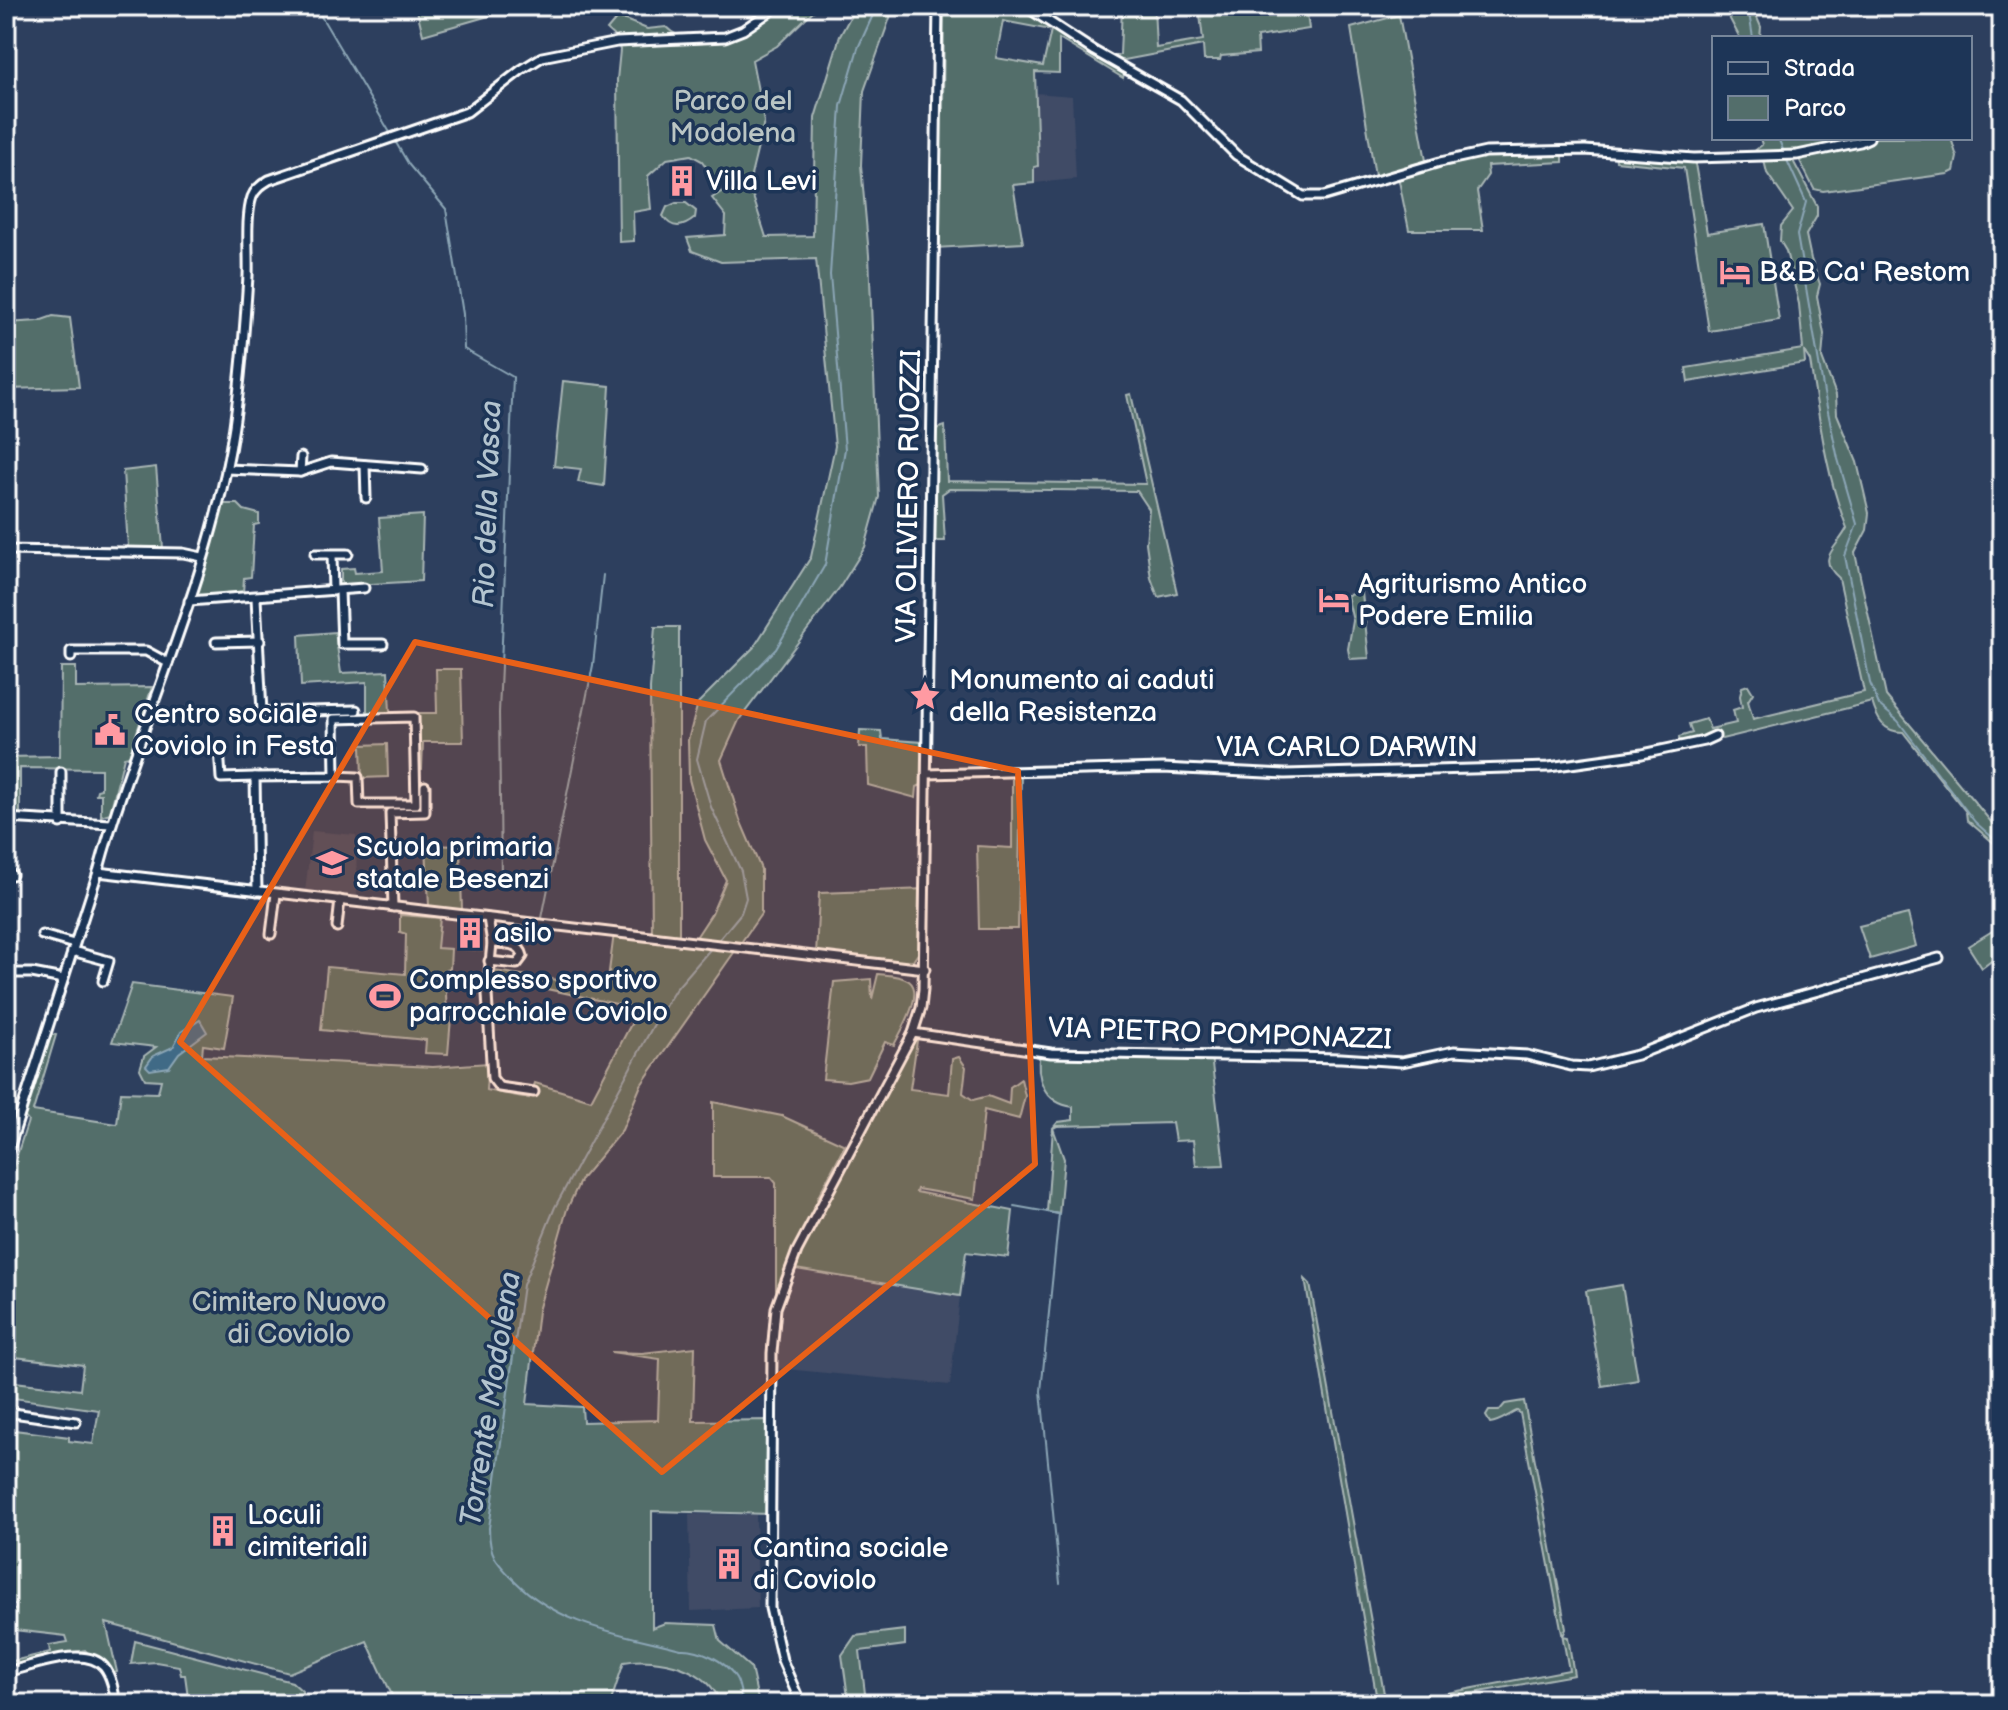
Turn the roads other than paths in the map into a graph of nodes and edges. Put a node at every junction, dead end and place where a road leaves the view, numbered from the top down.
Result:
1 (778, 6) edge
2 (938, 6) edge
3 (1025, 6) edge
4 (1864, 140) edge
5 (301, 457) dead end
6 (365, 465) junction
7 (226, 469) junction
8 (422, 469) dead end
9 (300, 472) junction
10 (366, 498) dead end
11 (6, 550) edge
12 (315, 554) dead end
13 (348, 554) dead end
14 (332, 555) junction
15 (202, 557) junction
16 (364, 588) dead end
17 (337, 591) junction
18 (256, 598) junction
19 (189, 601) junction
20 (260, 641) junction
21 (216, 642) dead end
22 (383, 644) dead end
23 (71, 657) dead end
24 (168, 663) junction
25 (356, 710) dead end
26 (1715, 736) dead end
27 (219, 748) dead end
28 (61, 772) dead end
29 (927, 774) junction
30 (335, 776) junction
31 (255, 777) junction
32 (425, 786) dead end
33 (6, 818) edge
34 (61, 823) junction
35 (111, 824) junction
36 (98, 872) junction
37 (257, 891) junction
38 (276, 894) junction
39 (340, 900) junction
40 (393, 907) junction
41 (488, 918) junction
42 (337, 927) dead end
43 (271, 934) dead end
44 (42, 935) dead end
45 (492, 943) junction
46 (73, 948) junction
47 (1939, 958) dead end
48 (489, 961) junction
49 (925, 969) junction
50 (6, 973) edge
51 (63, 979) junction
52 (103, 981) dead end
53 (913, 1033) junction
54 (534, 1092) dead end
55 (6, 1158) edge
56 (6, 1412) edge
57 (76, 1422) dead end
58 (6, 1672) edge
59 (116, 1704) edge
60 (801, 1704) edge

1 - 7 street
2 - 29 street, VIA OLIVIERO RUOZZI
3 - 4 street
5 - 9 street
6 - 8 street
6 - 9 street
6 - 10 street
7 - 9 street
7 - 15 street
11 - 15 street
12 - 14 street
13 - 14 street
14 - 17 street
15 - 19 street
16 - 17 street
17 - 18 street
17 - 22 street
18 - 19 street
18 - 20 street
19 - 24 street
20 - 21 street
20 - 25 street
23 - 24 street
24 - 35 street
26 - 29 street, VIA CARLO DARWIN
27 - 31 street
28 - 34 street
29 - 49 street, VIA OLIVIERO RUOZZI
30 - 30 street
30 - 31 street
31 - 37 street
32 - 40 street
33 - 34 street
34 - 35 street
35 - 36 street
36 - 37 street
36 - 46 street
37 - 38 street
38 - 39 street
38 - 43 street
39 - 40 street
39 - 42 street
40 - 41 street
41 - 45 street
41 - 49 street
44 - 46 street
45 - 48 street
45 - 48 street
46 - 51 street
46 - 52 street
47 - 53 street, VIA PIETRO POMPONAZZI
48 - 54 street
49 - 53 street, VIA OLIVIERO RUOZZI
50 - 51 street
51 - 55 street
53 - 60 street, VIA OLIVIERO RUOZZI
56 - 57 street
58 - 59 street

